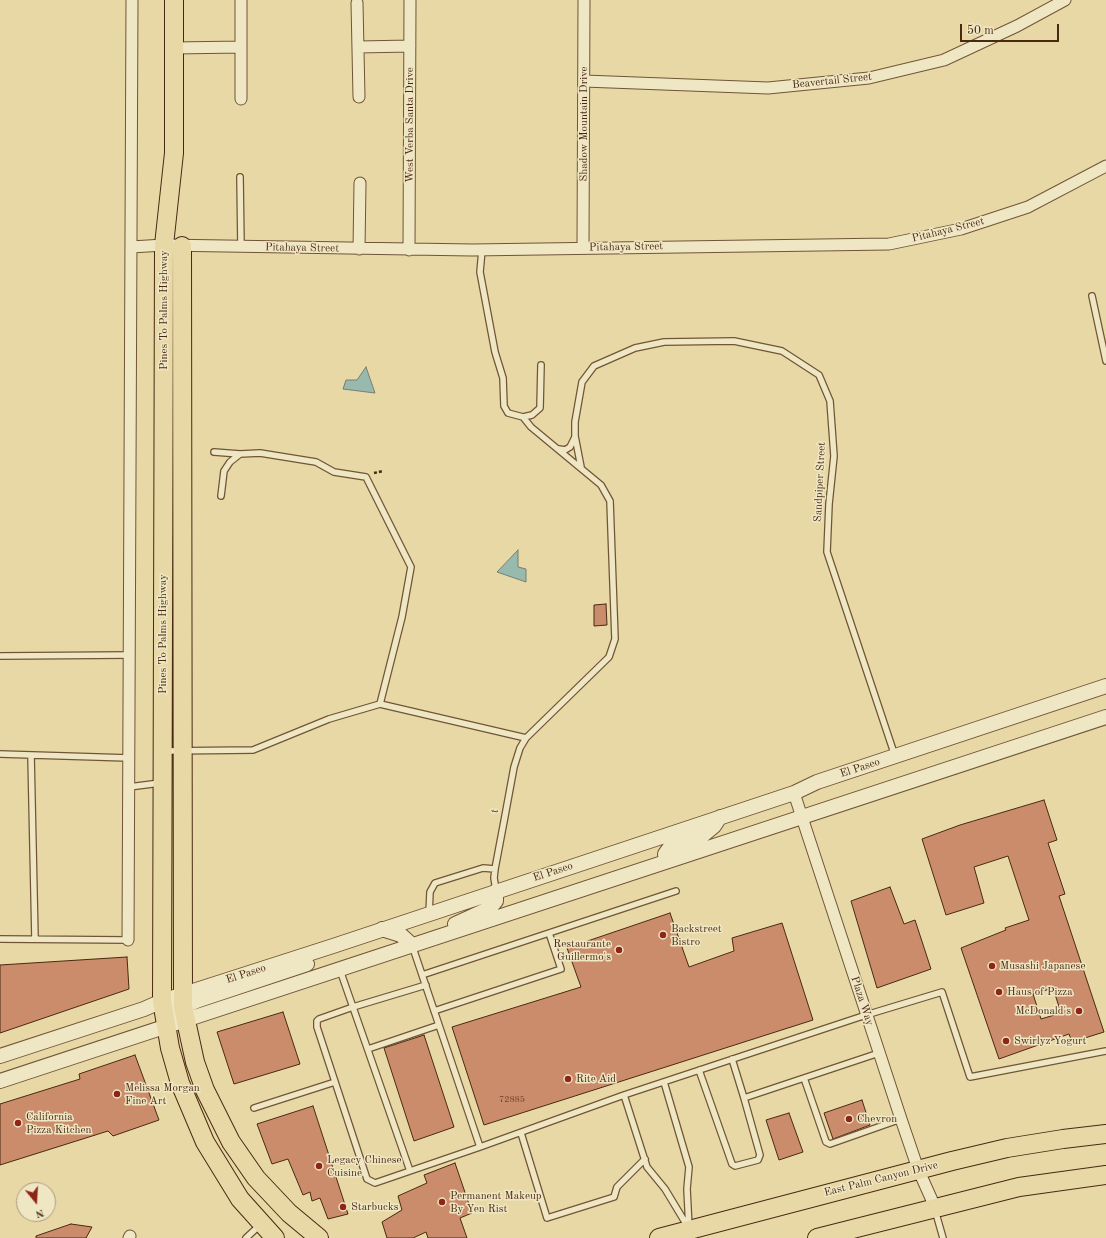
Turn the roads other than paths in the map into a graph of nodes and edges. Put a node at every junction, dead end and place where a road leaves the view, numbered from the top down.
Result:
1 (132, 0) edge
2 (174, 0) edge
3 (410, 0) edge
4 (584, 0) edge
5 (1064, 0) edge
6 (241, 1) edge
7 (357, 3) dead end
8 (410, 46) junction
9 (241, 47) junction
10 (358, 47) junction
11 (174, 48) junction
12 (584, 81) junction
13 (359, 97) dead end
14 (241, 99) dead end
15 (1106, 166) edge
16 (240, 178) dead end
17 (360, 183) dead end
18 (164, 245) junction
19 (182, 246) junction
20 (131, 247) junction
21 (241, 247) junction
22 (583, 247) junction
23 (359, 249) junction
24 (409, 250) junction
25 (482, 250) junction
26 (1092, 296) dead end
27 (1106, 361) edge
28 (541, 365) dead end
29 (523, 417) junction
30 (575, 436) junction
31 (556, 448) junction
32 (214, 452) dead end
33 (240, 454) junction
34 (581, 467) junction
35 (221, 496) dead end
36 (129, 655) junction
37 (0, 656) edge
38 (1106, 686) edge
39 (380, 704) junction
40 (1106, 717) edge
41 (526, 738) junction
42 (162, 751) junction
43 (183, 752) junction
44 (0, 754) edge
45 (31, 755) junction
46 (895, 757) junction
47 (129, 758) junction
48 (162, 783) junction
49 (129, 787) junction
50 (794, 793) junction
51 (802, 816) junction
52 (720, 817) junction
53 (666, 861) junction
54 (495, 869) junction
55 (496, 891) junction
56 (676, 891) dead end
57 (429, 914) junction
58 (382, 929) junction
59 (549, 933) junction
60 (0, 939) edge
61 (34, 939) junction
62 (128, 940) joint
63 (415, 944) junction
64 (340, 969) junction
65 (422, 975) junction
66 (426, 985) junction
67 (162, 1001) junction
68 (184, 1007) junction
69 (353, 1007) junction
70 (434, 1011) junction
71 (866, 1015) junction
72 (166, 1025) junction
73 (439, 1025) junction
74 (368, 1049) junction
75 (1106, 1051) edge
76 (879, 1053) junction
77 (0, 1056) edge
78 (732, 1059) junction
79 (699, 1070) junction
80 (804, 1078) junction
81 (0, 1082) edge
82 (335, 1082) junction
83 (664, 1082) junction
84 (624, 1095) junction
85 (744, 1098) junction
86 (254, 1108) dead end
87 (901, 1119) junction
88 (521, 1133) junction
89 (1106, 1134) edge
90 (480, 1147) junction
91 (645, 1159) junction
92 (918, 1169) junction
93 (410, 1171) junction
94 (1106, 1175) edge
95 (935, 1207) junction
96 (262, 1224) junction
97 (689, 1229) junction
98 (246, 1238) edge
99 (275, 1238) edge
100 (319, 1238) edge
101 (659, 1238) edge
102 (817, 1238) edge
103 (943, 1238) edge

1 - 20 street
2 - 11 main road, Pines To Palms Highway
3 - 8 street, West Verba Santa Drive
4 - 12 street, Shadow Mountain Drive
5 - 12 street, Beavertail Street
6 - 9 street
7 - 10 street
8 - 10 street
8 - 24 street, West Verba Santa Drive
9 - 11 street
9 - 14 street
10 - 13 street
11 - 18 main road, Pines To Palms Highway
12 - 22 street, Shadow Mountain Drive
15 - 22 street, Pitahaya Street
16 - 21 lane
17 - 23 street
18 - 19 street, Pitahaya Street
18 - 20 street, Pitahaya Street
18 - 42 main road, Pines To Palms Highway
19 - 21 street, Pitahaya Street
19 - 43 main road, Pines To Palms Highway
20 - 36 street
21 - 23 street, Pitahaya Street
22 - 25 street, Pitahaya Street
23 - 24 street, Pitahaya Street
24 - 25 street, Pitahaya Street
25 - 29 lane
26 - 27 lane
28 - 29 lane
29 - 31 lane
30 - 31 lane
30 - 34 lane, Sandpiper Street
30 - 46 lane, Sandpiper Street
31 - 34 lane
32 - 33 lane
33 - 35 lane
33 - 39 lane
34 - 41 lane
36 - 37 lane
36 - 47 street
38 - 46 street, El Paseo
39 - 41 lane
39 - 43 lane
40 - 51 street
41 - 54 lane, t
42 - 43 lane
42 - 48 main road, Pines To Palms Highway
43 - 68 main road, Pines To Palms Highway
44 - 45 lane
45 - 47 lane
45 - 61 lane
46 - 50 street, El Paseo
47 - 49 street
48 - 49 lane
48 - 67 main road, Pines To Palms Highway
49 - 62 street
50 - 51 street, Plaza Way
50 - 52 street, El Paseo
51 - 53 street
51 - 71 street, Plaza Way
52 - 53 street
52 - 55 street, El Paseo
53 - 63 street
54 - 55 lane, t
54 - 57 lane
55 - 57 street, El Paseo
55 - 63 street
56 - 59 lane
57 - 58 street, El Paseo
58 - 63 street
58 - 68 street, El Paseo
59 - 65 lane
59 - 70 lane
60 - 61 lane
61 - 62 lane
63 - 64 street
63 - 65 lane
64 - 68 street
64 - 69 lane
65 - 66 lane
66 - 69 lane
66 - 70 lane
67 - 68 street
67 - 72 main road, Pines To Palms Highway
67 - 77 street
68 - 72 street
68 - 100 main road, Pines To Palms Highway
69 - 74 lane
69 - 82 lane
70 - 73 lane
71 - 75 lane
71 - 76 street, Plaza Way
71 - 78 lane
72 - 81 street
72 - 96 main road, Pines To Palms Highway
73 - 74 lane
73 - 90 lane
74 - 93 lane
76 - 80 lane
76 - 87 street, Plaza Way
78 - 79 lane
78 - 85 lane
79 - 83 lane
79 - 85 lane
80 - 85 lane
80 - 87 lane
82 - 86 lane
82 - 93 lane
83 - 84 lane
83 - 97 lane
84 - 88 lane
84 - 91 lane
87 - 92 street, Plaza Way
88 - 90 lane
88 - 91 lane
89 - 92 main road, East Palm Canyon Drive
90 - 93 lane
91 - 97 lane
92 - 95 street, Plaza Way
92 - 97 main road, East Palm Canyon Drive
94 - 95 main road
95 - 102 main road
95 - 103 lane
96 - 98 lane
96 - 99 main road, Pines To Palms Highway
97 - 101 main road, East Palm Canyon Drive

